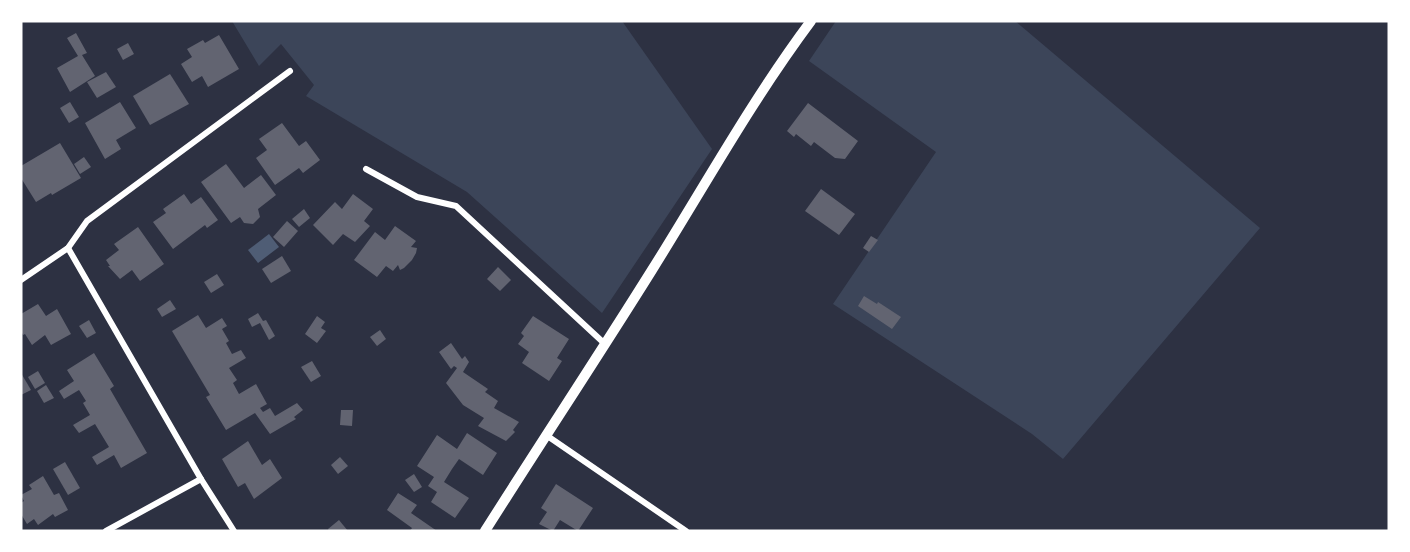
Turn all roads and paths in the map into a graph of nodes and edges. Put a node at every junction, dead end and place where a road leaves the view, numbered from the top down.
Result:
1 (811, 21) edge
2 (290, 71) dead end
3 (366, 169) dead end
4 (68, 248) junction
5 (21, 280) edge
6 (605, 344) junction
7 (546, 435) junction
8 (201, 479) junction
9 (106, 531) edge
10 (234, 531) edge
11 (484, 531) edge
12 (686, 531) edge

1 - 6 street
2 - 4 street
3 - 6 street
4 - 5 street
4 - 8 street
6 - 7 street
7 - 11 street
7 - 12 street
8 - 9 street
8 - 10 street

